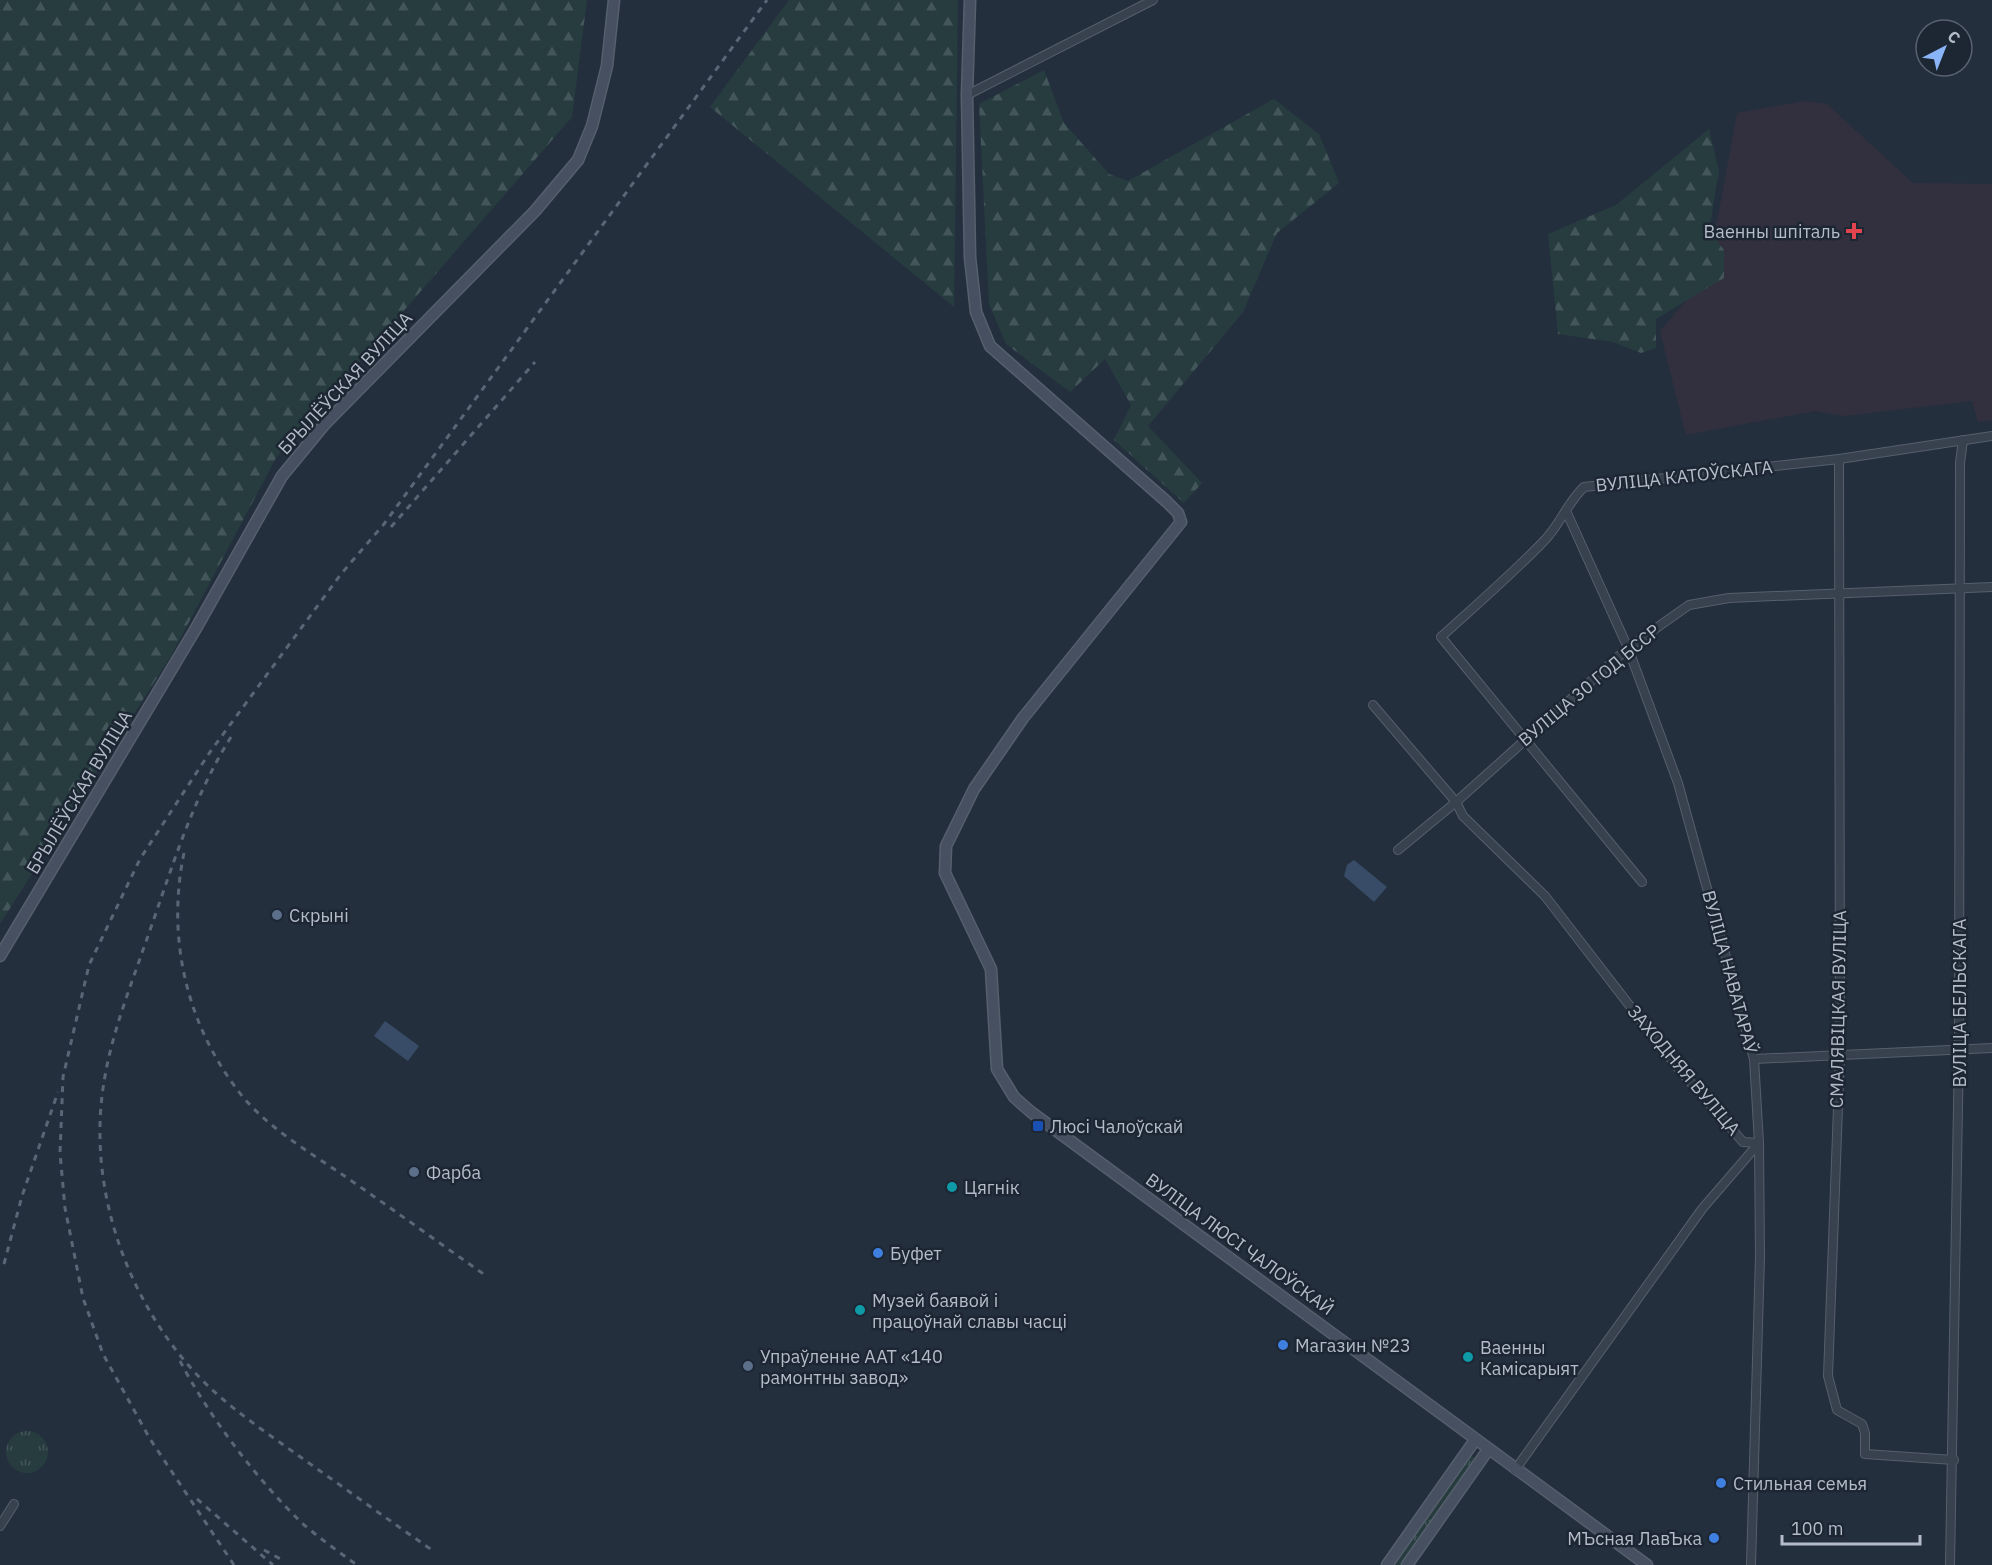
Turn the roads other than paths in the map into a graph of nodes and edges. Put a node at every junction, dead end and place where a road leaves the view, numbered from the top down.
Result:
1 (614, 0) edge
2 (970, 0) edge
3 (1153, 0) edge
4 (967, 95) junction
5 (1992, 436) edge
6 (1963, 441) junction
7 (1839, 459) junction
8 (1567, 513) junction
9 (1992, 587) edge
10 (1962, 588) junction
11 (1840, 594) junction
12 (1628, 648) junction
13 (1373, 705) dead end
14 (1526, 738) junction
15 (1456, 802) junction
16 (1398, 850) dead end
17 (1642, 882) dead end
18 (0, 956) edge
19 (1992, 1048) edge
20 (1959, 1049) junction
21 (1840, 1054) junction
22 (1754, 1059) junction
23 (1759, 1143) junction
24 (1475, 1440) junction
25 (1488, 1450) junction
26 (1954, 1460) junction
27 (1515, 1470) junction
28 (14, 1504) dead end
29 (0, 1526) edge
30 (1387, 1565) edge
31 (1407, 1565) edge
32 (1647, 1565) edge
33 (1751, 1565) edge
34 (1950, 1565) edge

1 - 18 street, БРЫЛЁЎСКАЯ ВУЛІЦА
2 - 4 street
3 - 4 street
4 - 24 street, ВУЛІЦА ЛЮСІ ЧАЛОЎСКАЙ
5 - 6 street, ВУЛІЦА КАТОЎСКАГА
6 - 7 street, ВУЛІЦА КАТОЎСКАГА
6 - 10 street, ВУЛІЦА БЕЛЬСКАГА
7 - 8 street, ВУЛІЦА КАТОЎСКАГА
7 - 11 street, СМАЛЯВІЦКАЯ ВУЛІЦА
8 - 12 street, ВУЛІЦА НАВАТАРАЎ
8 - 14 street, ВУЛІЦА КАТОЎСКАГА
9 - 10 street, ВУЛІЦА 30 ГОД БССР
10 - 11 street, ВУЛІЦА 30 ГОД БССР
10 - 20 street, ВУЛІЦА БЕЛЬСКАГА
11 - 12 street, ВУЛІЦА 30 ГОД БССР
11 - 21 street, СМАЛЯВІЦКАЯ ВУЛІЦА
12 - 14 street, ВУЛІЦА 30 ГОД БССР
12 - 22 street, ВУЛІЦА НАВАТАРАЎ
13 - 15 street, ЗАХОДНЯЯ ВУЛІЦА
14 - 15 street, ВУЛІЦА 30 ГОД БССР
14 - 17 street
15 - 16 street, ВУЛІЦА 30 ГОД БССР
15 - 23 street, ЗАХОДНЯЯ ВУЛІЦА
19 - 20 street
20 - 21 street
20 - 26 street, ВУЛІЦА БЕЛЬСКАГА
21 - 22 street
21 - 26 street, СМАЛЯВІЦКАЯ ВУЛІЦА
22 - 23 street, ВУЛІЦА НАВАТАРАЎ
23 - 27 street, ЗАХОДНЯЯ ВУЛІЦА
23 - 33 street, ВУЛІЦА НАВАТАРАЎ
24 - 25 street, ВУЛІЦА ЛЮСІ ЧАЛОЎСКАЙ
24 - 30 street
25 - 27 street, ВУЛІЦА ЛЮСІ ЧАЛОЎСКАЙ
25 - 31 street
26 - 34 street, ВУЛІЦА БЕЛЬСКАГА
27 - 32 street, ВУЛІЦА ЛЮСІ ЧАЛОЎСКАЙ
28 - 29 street

